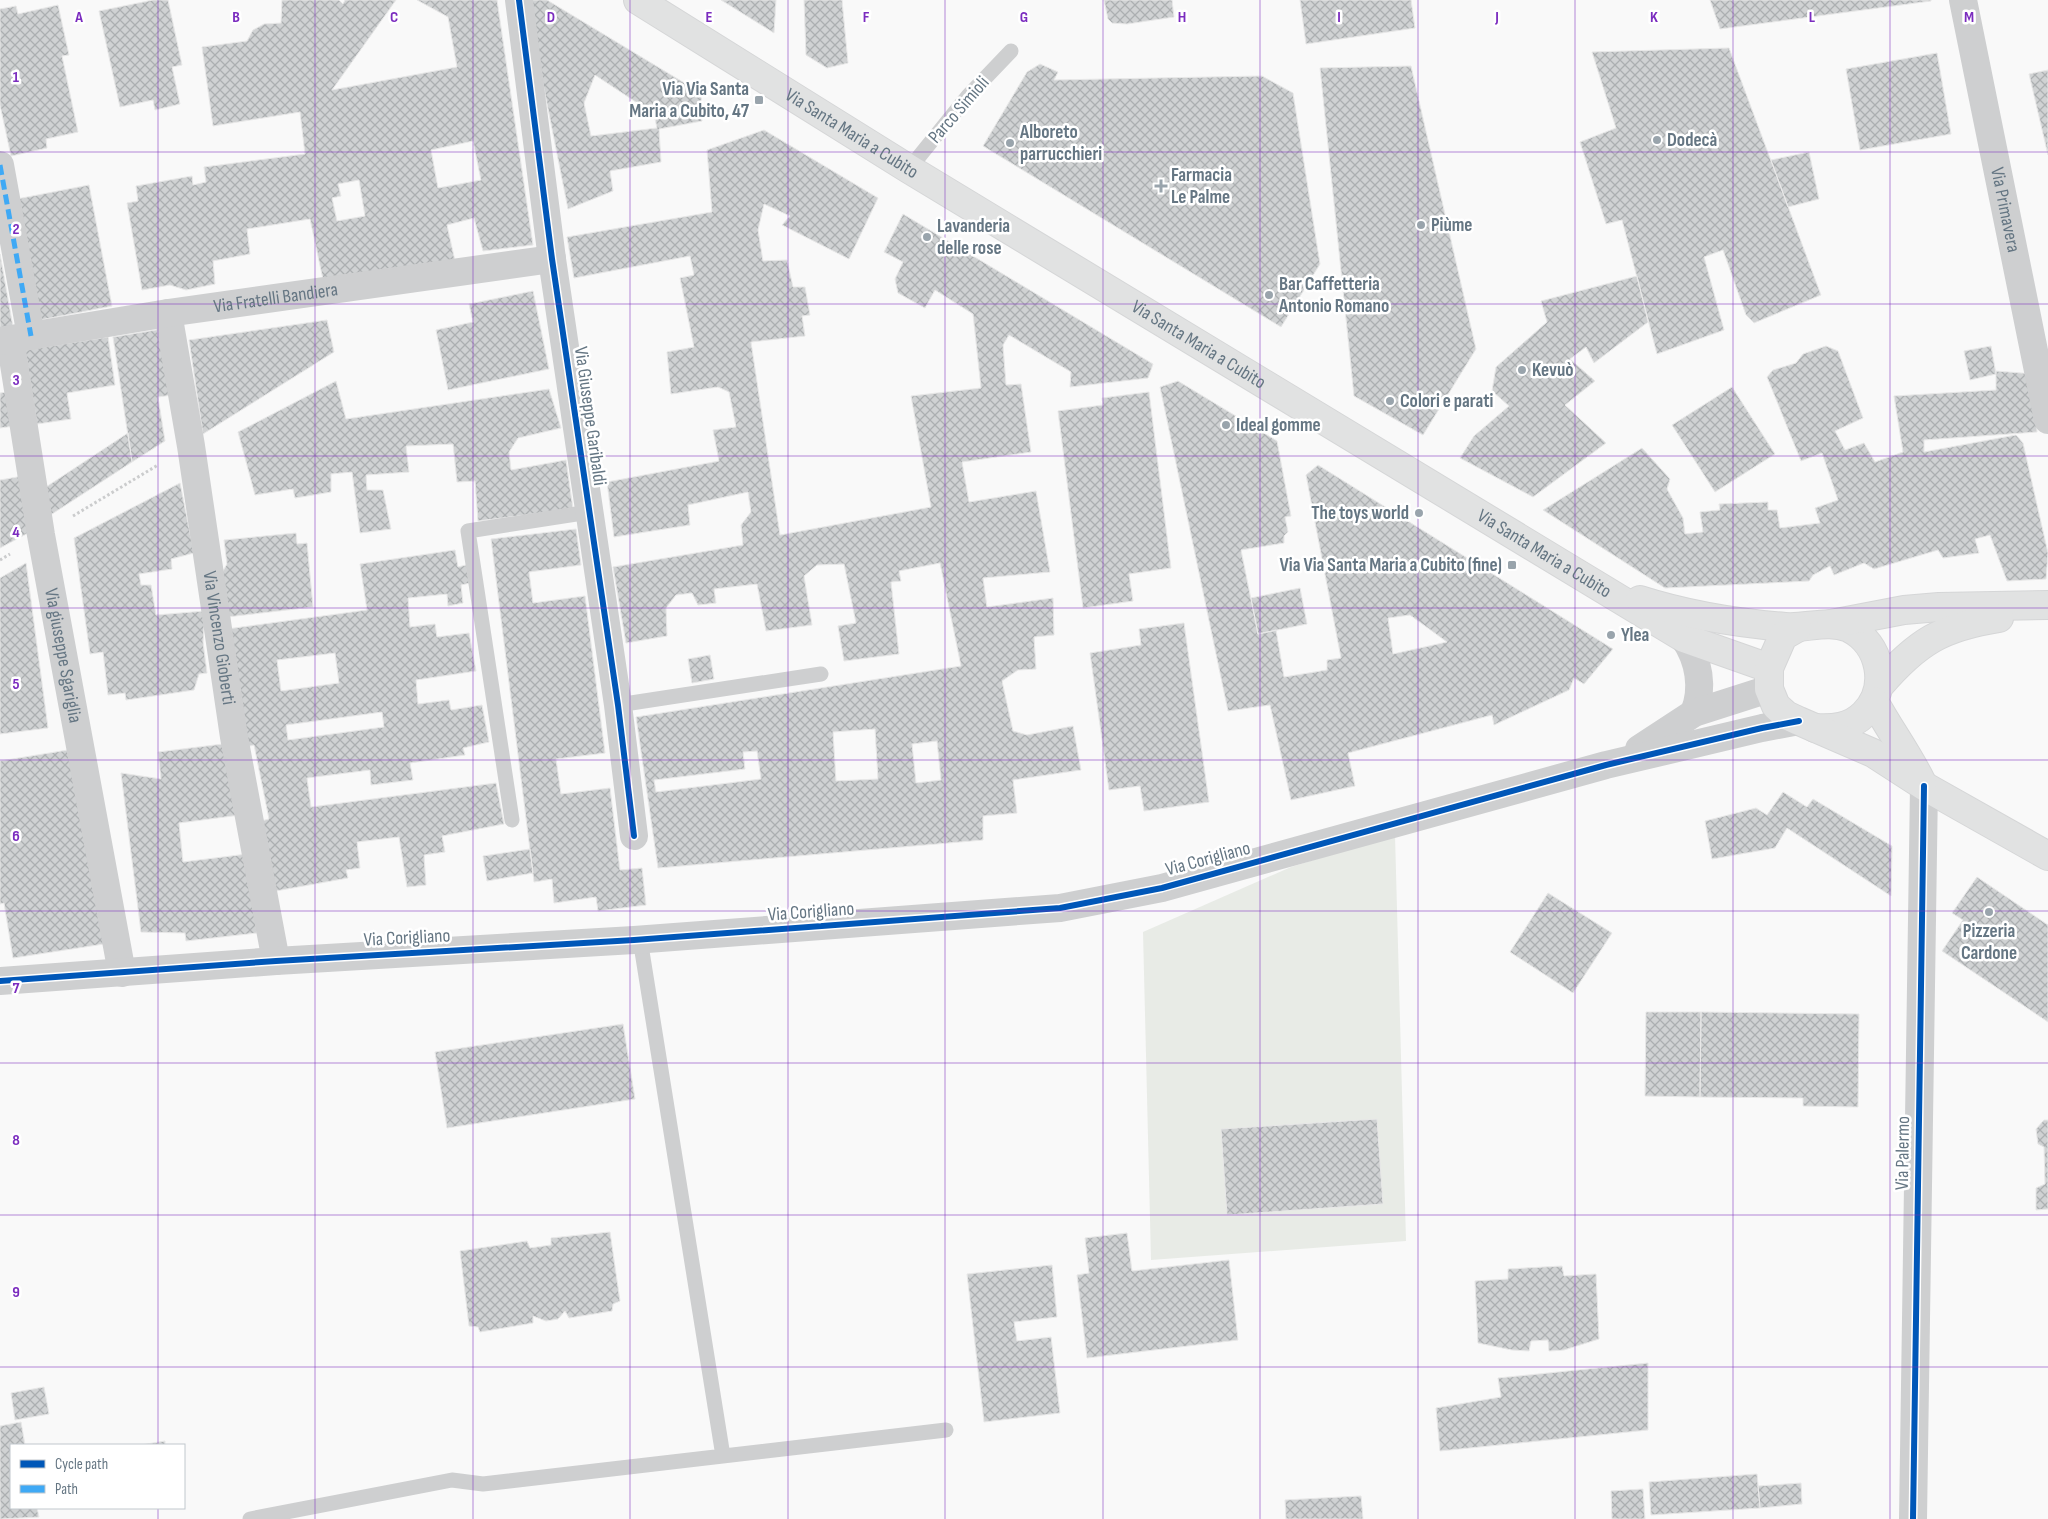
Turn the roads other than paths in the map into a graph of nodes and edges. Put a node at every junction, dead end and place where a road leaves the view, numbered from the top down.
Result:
1 (519, 0) edge
2 (638, 0) edge
3 (1963, 0) edge
4 (1011, 51) dead end
5 (0, 164) edge
6 (909, 169) junction
7 (552, 259) junction
8 (168, 314) junction
9 (14, 339) edge
10 (2048, 420) edge
11 (589, 512) junction
12 (1598, 586) junction
13 (2048, 605) edge
14 (2048, 610) edge
15 (1831, 624) junction
16 (1797, 628) junction
17 (1684, 638) junction
18 (821, 674) dead end
19 (1768, 678) junction
20 (1877, 693) junction
21 (618, 705) junction
22 (1694, 713) junction
23 (1807, 724) junction
24 (1606, 765) junction
25 (1924, 786) junction
26 (512, 820) dead end
27 (634, 836) dead end
28 (2048, 856) edge
29 (640, 939) junction
30 (276, 961) junction
31 (122, 973) junction
32 (0, 981) edge
33 (946, 1430) dead end
34 (723, 1456) junction
35 (250, 1519) edge
36 (1913, 1519) edge

1 - 7 street, Via Giuseppe Garibaldi
2 - 6 main road, Via Santa Maria a Cubito
3 - 10 street, Via Primavera
4 - 6 lane, Parco Simioli
5 - 9 street, Via giuseppe Sgariglia
6 - 12 main road, Via Santa Maria a Cubito
7 - 8 street, Via Fratelli Bandiera
7 - 11 street, Via Giuseppe Garibaldi
8 - 9 street, Via Fratelli Bandiera
8 - 30 street, Via Vincenzo Gioberti
9 - 31 street, Via giuseppe Sgariglia
11 - 21 street, Via Giuseppe Garibaldi
11 - 26 lane
12 - 16 main road
12 - 17 main road, Via Santa Maria a Cubito
13 - 15 main road
14 - 20 main road
15 - 16 main road
15 - 20 main road
16 - 19 main road
17 - 19 main road, Via Santa Maria a Cubito
17 - 22 street
18 - 21 lane
19 - 22 street
19 - 23 main road
20 - 23 main road
20 - 25 main road
21 - 27 street, Via Giuseppe Garibaldi
22 - 24 street
23 - 24 street
23 - 25 main road
24 - 29 street, Via Corigliano
25 - 28 main road
25 - 36 street, Via Palermo
29 - 30 street, Via Corigliano
29 - 34 lane
30 - 31 street, Via Corigliano
31 - 32 street, Via Corigliano
33 - 34 lane
34 - 35 lane

